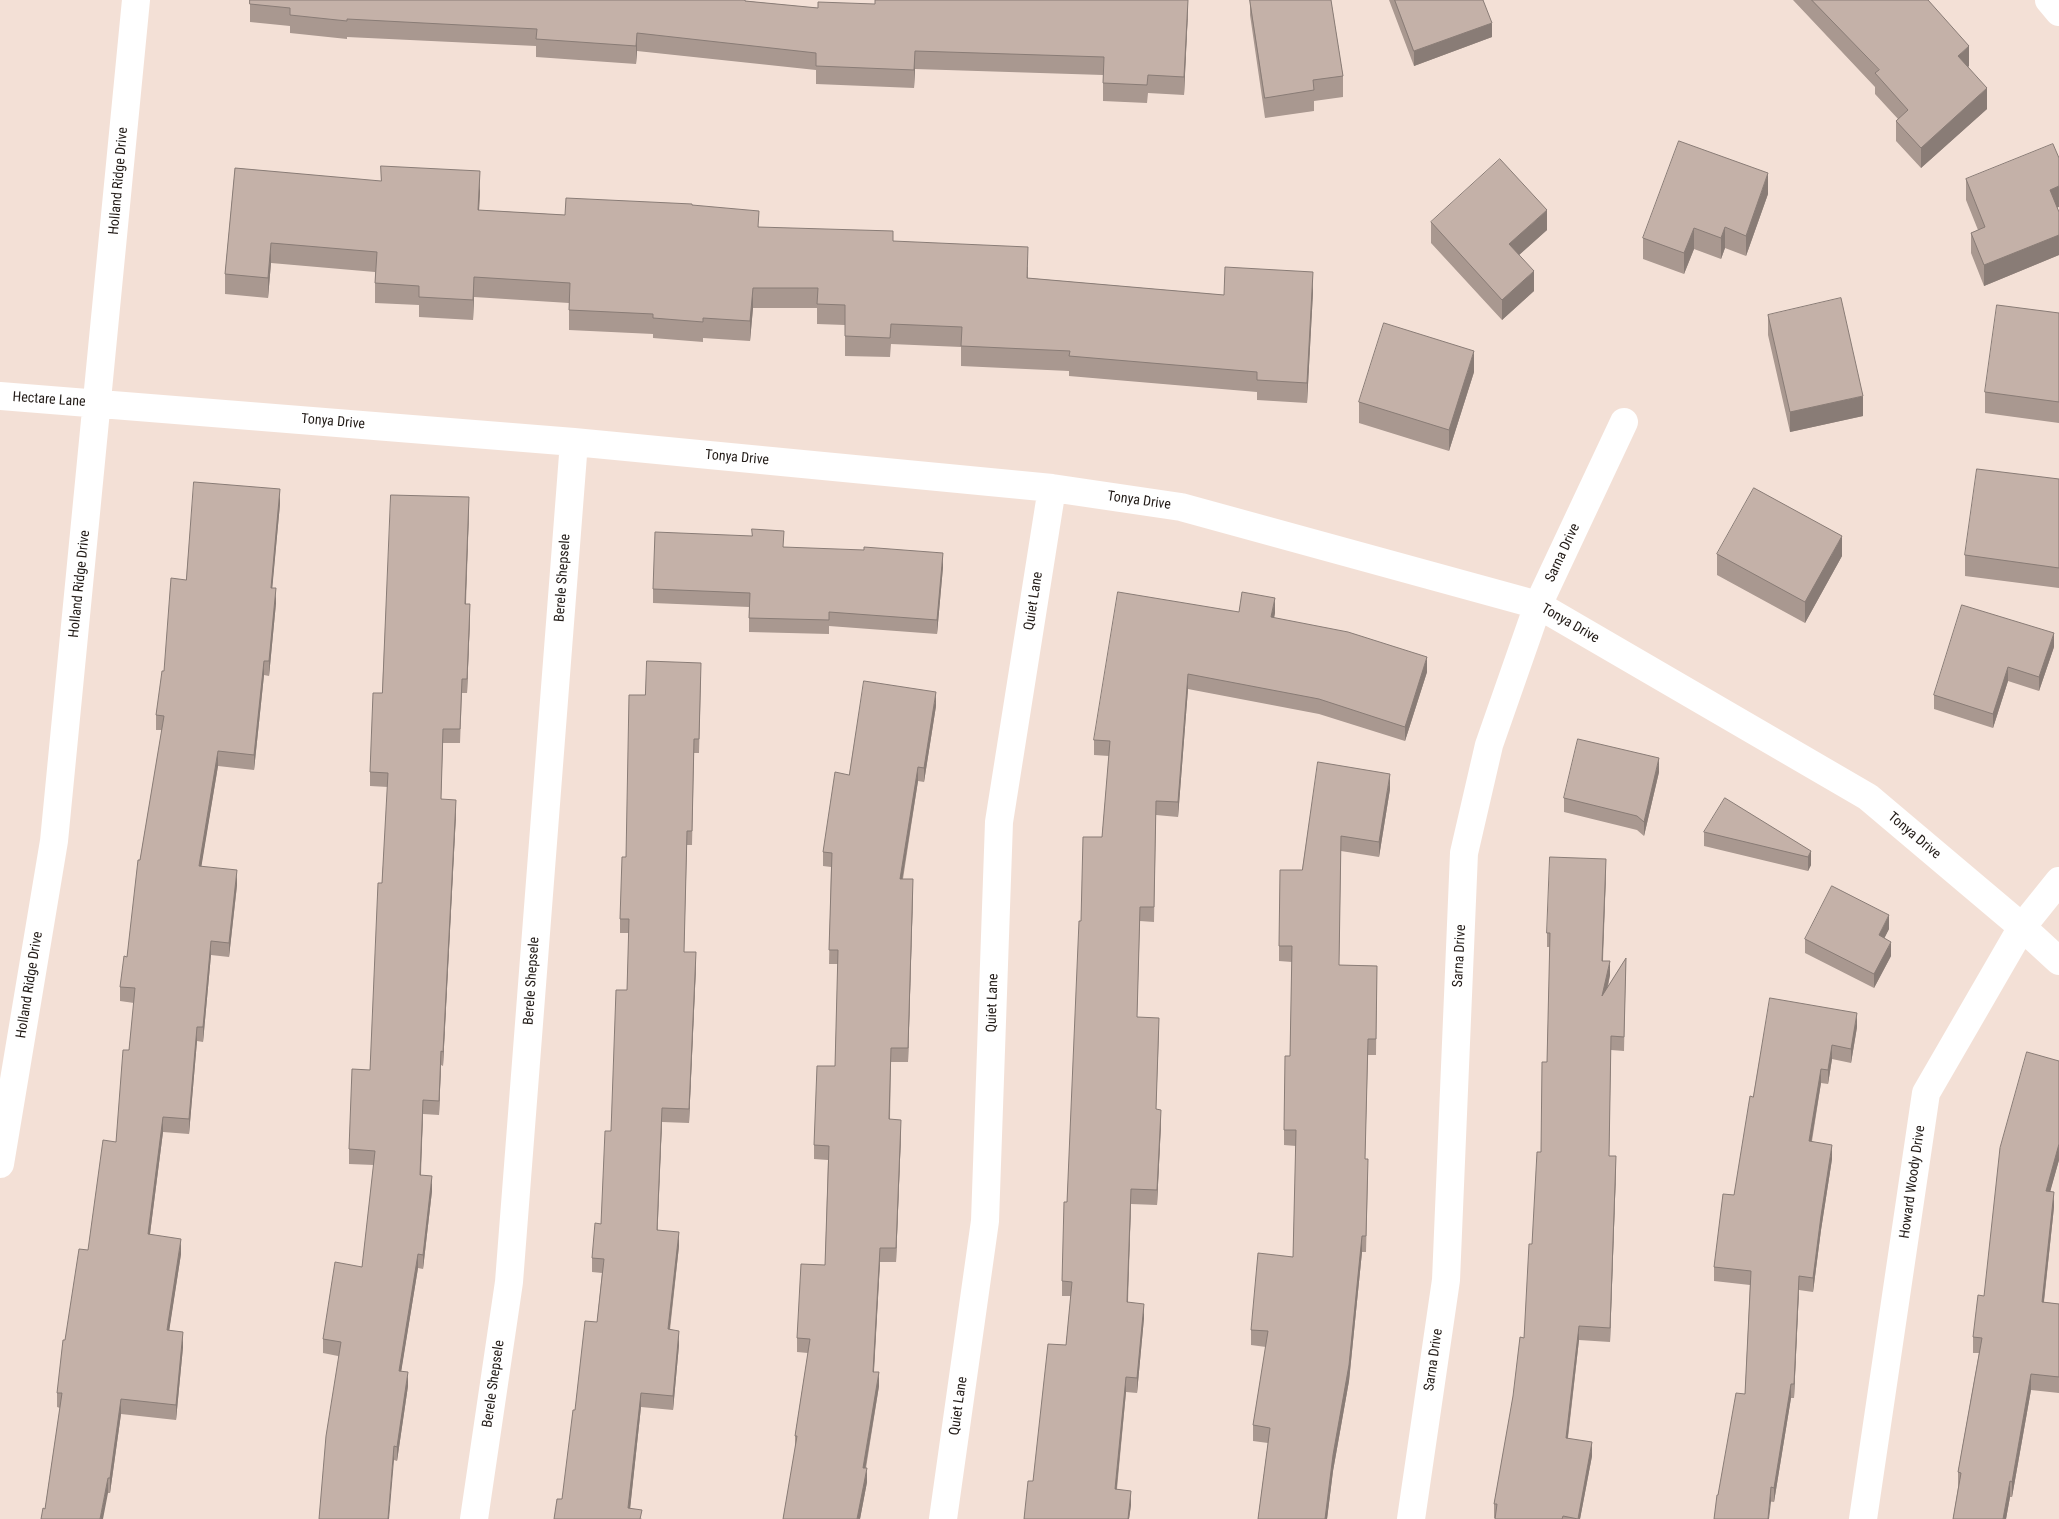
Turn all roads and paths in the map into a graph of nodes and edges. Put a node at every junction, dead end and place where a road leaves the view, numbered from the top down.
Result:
1 (136, 0) edge
2 (2049, 0) edge
3 (2059, 12) edge
4 (0, 396) edge
5 (98, 403) junction
6 (1624, 422) dead end
7 (574, 442) junction
8 (1052, 488) junction
9 (1538, 605) junction
10 (2059, 881) edge
11 (2022, 927) junction
12 (2059, 961) edge
13 (0, 1164) edge
14 (474, 1519) edge
15 (943, 1519) edge
16 (1411, 1519) edge
17 (1863, 1519) edge

1 - 5 street, Holland Ridge Drive
2 - 3 street
4 - 5 street, Hectare Lane
5 - 7 street, Tonya Drive
5 - 13 street, Holland Ridge Drive
6 - 9 street, Sarna Drive
7 - 8 street, Tonya Drive
7 - 14 street, Berele Shepsele
8 - 9 street, Tonya Drive
8 - 15 street, Quiet Lane
9 - 11 street, Tonya Drive
9 - 16 street, Sarna Drive
10 - 11 street, Howard Woody Drive
11 - 12 street, Tonya Drive
11 - 17 street, Howard Woody Drive

